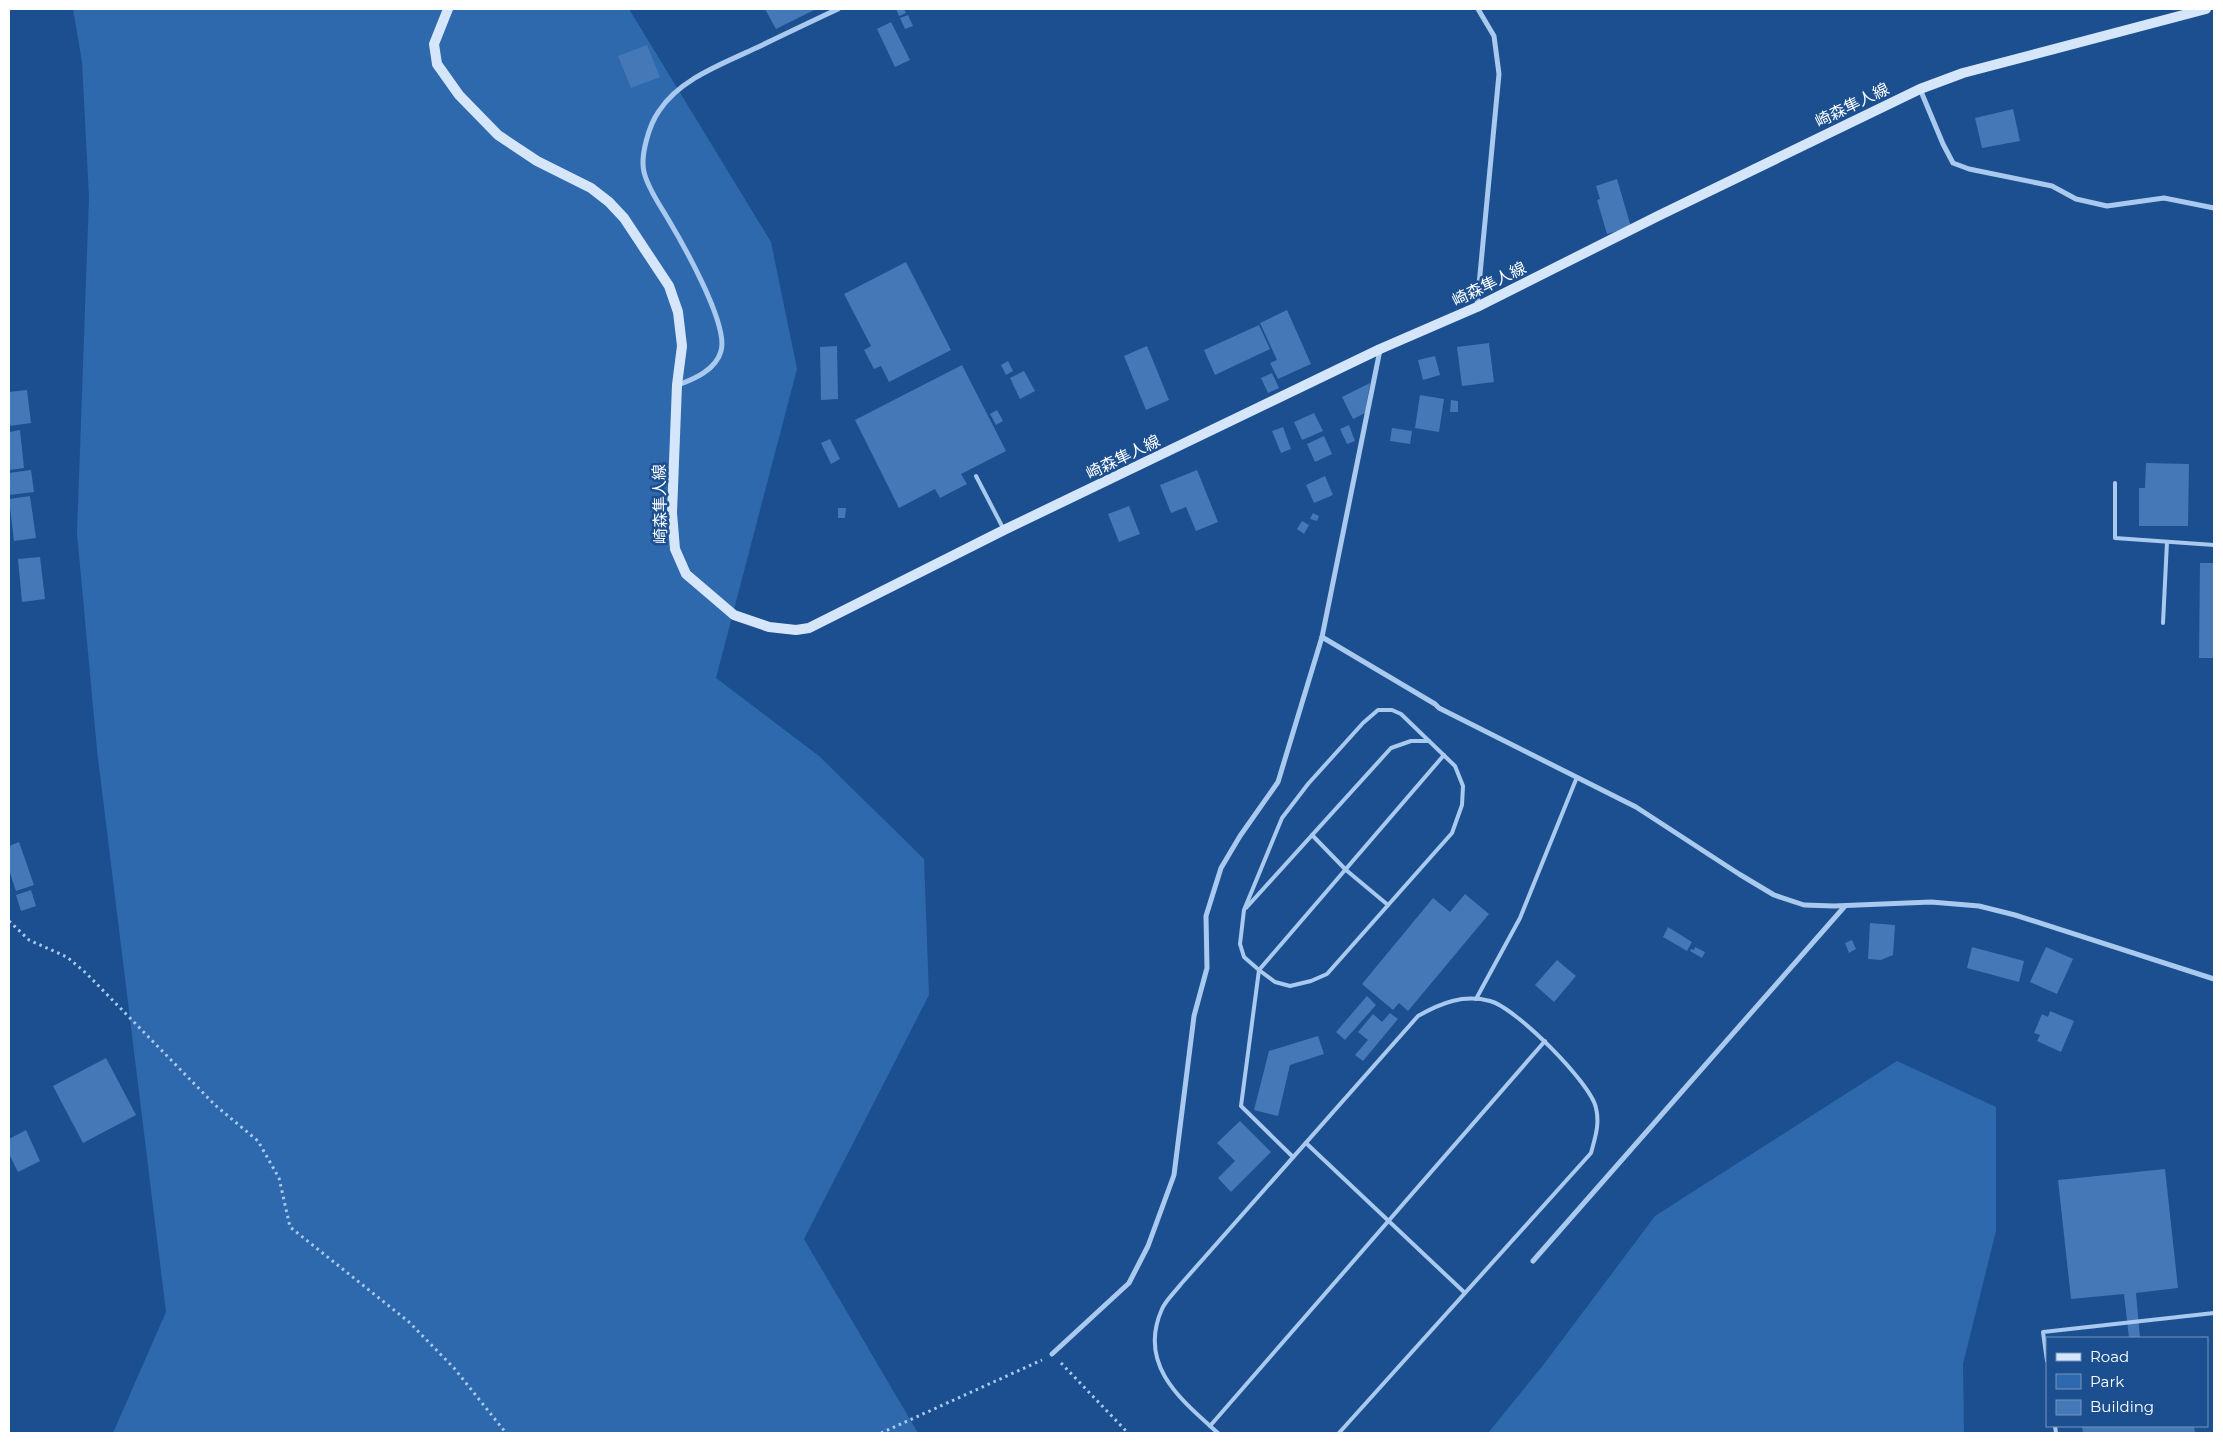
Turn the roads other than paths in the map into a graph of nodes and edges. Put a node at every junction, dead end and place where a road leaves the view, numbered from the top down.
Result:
1 (448, 9) edge
2 (838, 9) edge
3 (1478, 9) edge
4 (2206, 9) edge
5 (1920, 89) junction
6 (2214, 208) edge
7 (1477, 307) junction
8 (1380, 349) junction
9 (677, 385) junction
10 (976, 476) dead end
11 (2115, 483) dead end
12 (1004, 530) junction
13 (2167, 542) junction
14 (2214, 545) edge
15 (2163, 622) dead end
16 (1322, 637) junction
17 (1429, 741) junction
18 (1444, 755) junction
19 (1577, 777) junction
20 (1312, 835) junction
21 (1346, 870) junction
22 (1388, 904) junction
23 (1845, 906) junction
24 (1244, 910) junction
25 (1259, 970) junction
26 (2214, 979) edge
27 (1476, 999) junction
28 (1545, 1042) junction
29 (1306, 1143) junction
30 (1293, 1157) junction
31 (1389, 1221) junction
32 (1533, 1261) dead end
33 (1465, 1293) junction
34 (2214, 1313) edge
35 (1052, 1354) road end
36 (2046, 1354) edge
37 (1210, 1426) junction
38 (1218, 1433) edge
39 (1339, 1433) edge

1 - 9 main road, 崎森隼人線
2 - 9 street
3 - 7 street
4 - 5 main road, 崎森隼人線
5 - 6 street
5 - 7 main road, 崎森隼人線
7 - 8 main road, 崎森隼人線
8 - 12 main road, 崎森隼人線
8 - 16 street
9 - 12 main road, 崎森隼人線
10 - 12 lane
11 - 13 lane
13 - 14 lane
13 - 15 lane
16 - 19 street
16 - 35 street
17 - 18 lane
17 - 20 lane
17 - 24 lane
18 - 21 lane
18 - 22 lane
19 - 23 street
19 - 27 lane
20 - 21 lane
20 - 24 lane
21 - 22 lane
21 - 25 lane
22 - 25 lane
23 - 26 street
23 - 32 street
24 - 25 lane
25 - 30 lane
27 - 28 lane
27 - 29 lane
28 - 31 lane
28 - 33 lane
29 - 30 lane
29 - 31 lane
30 - 37 lane
31 - 33 lane
31 - 37 lane
33 - 39 lane
34 - 36 lane
37 - 38 lane

